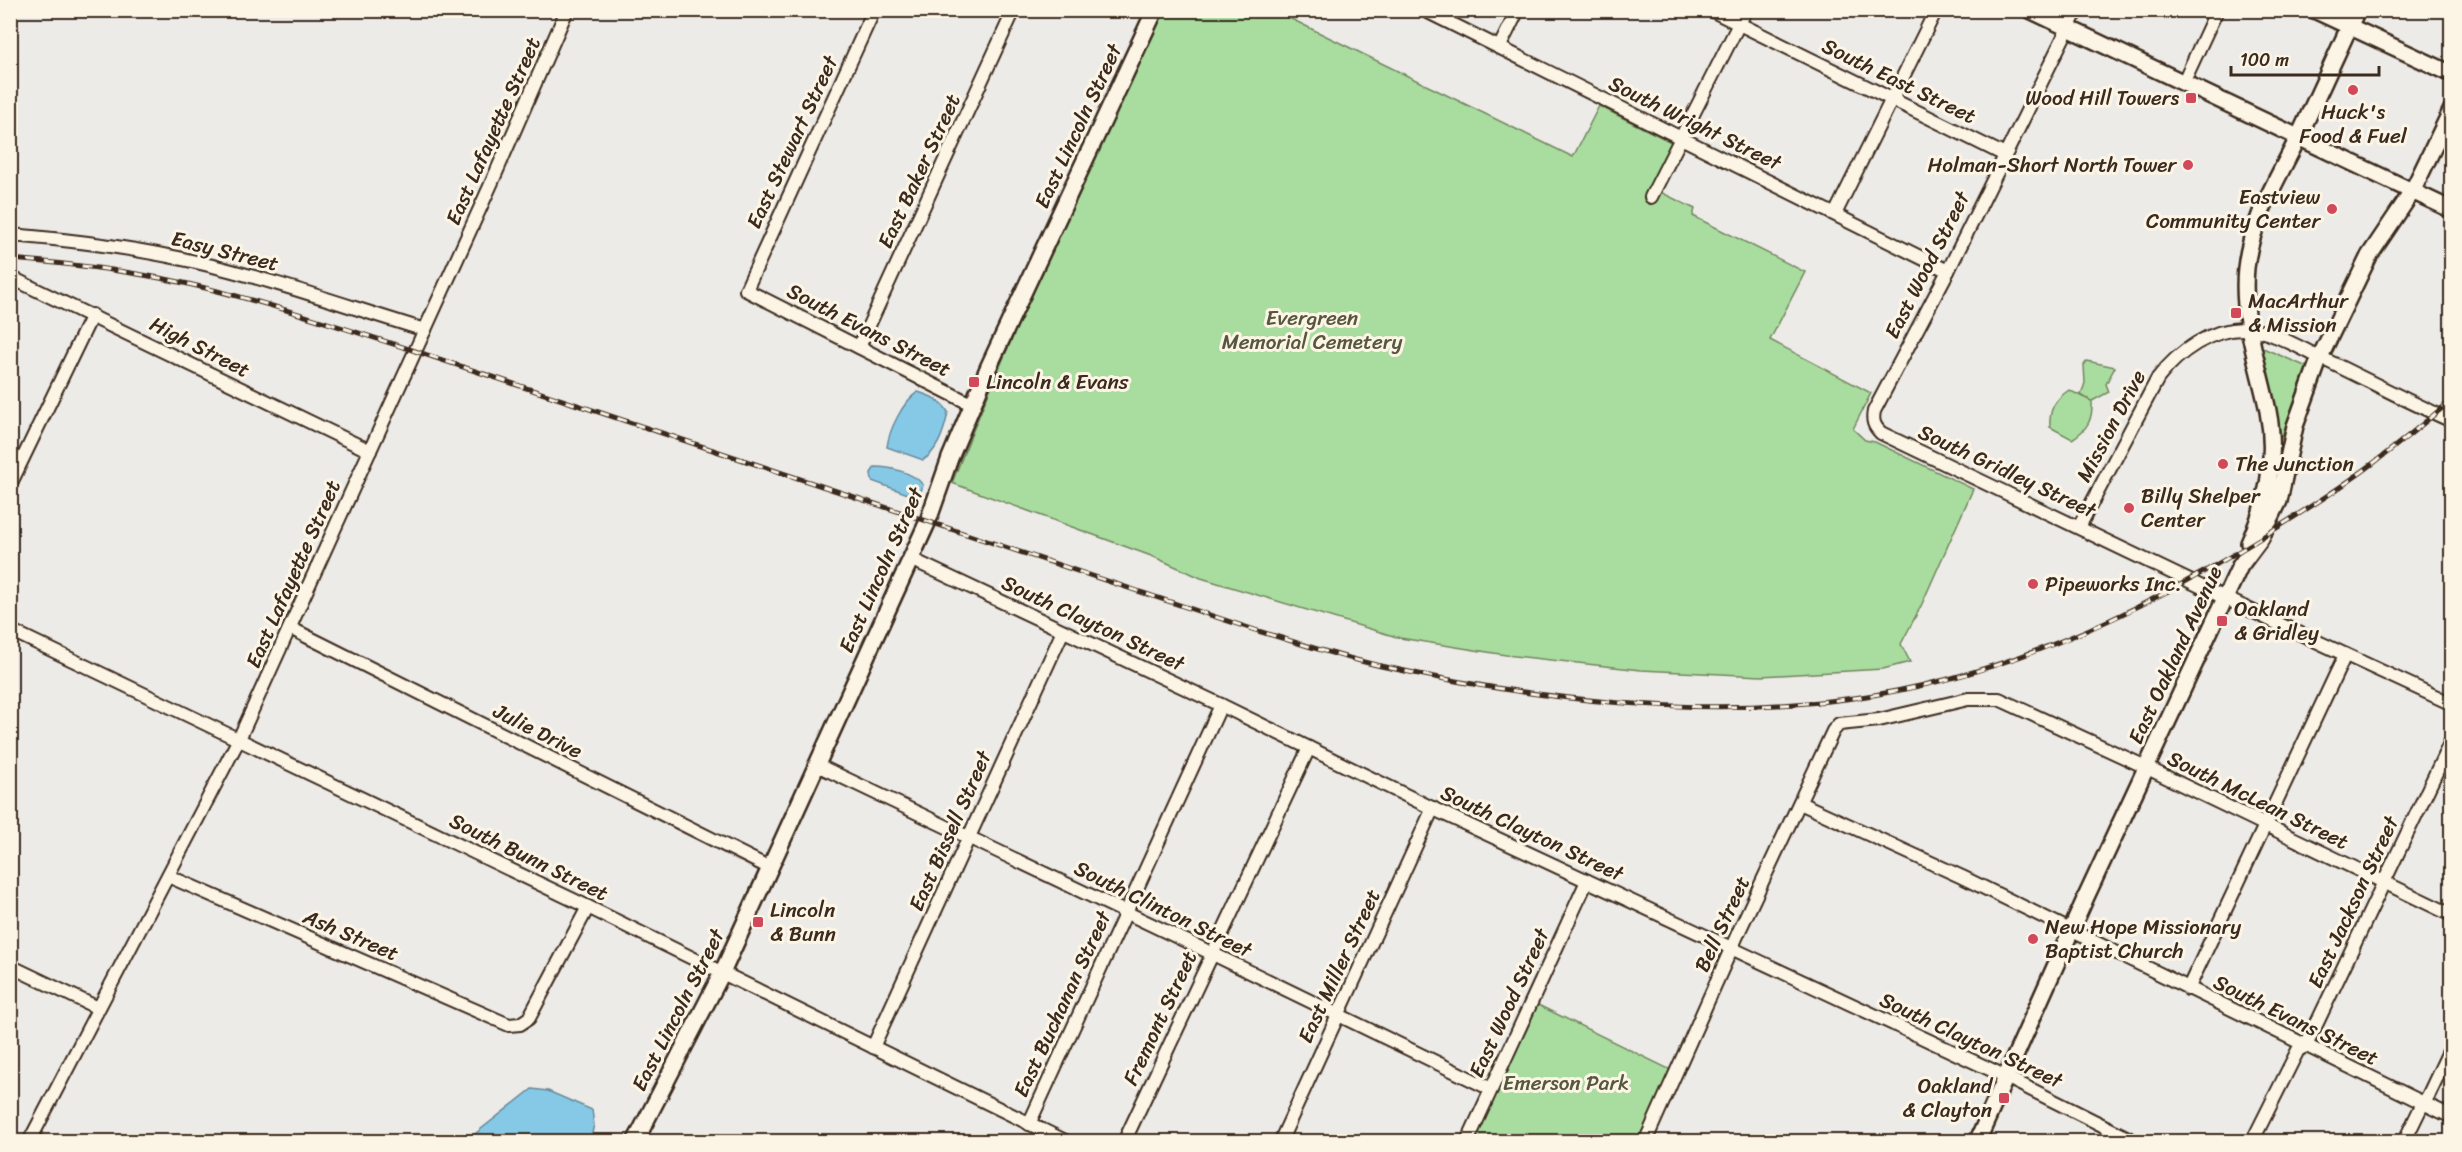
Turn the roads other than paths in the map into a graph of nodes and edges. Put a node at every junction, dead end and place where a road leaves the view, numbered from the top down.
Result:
1 (567, 10) edge
2 (874, 10) edge
3 (1014, 10) edge
4 (1155, 10) edge
5 (1424, 10) edge
6 (1518, 10) edge
7 (1711, 10) edge
8 (1746, 10) edge
9 (1936, 10) edge
10 (2030, 10) edge
11 (2077, 10) edge
12 (2217, 10) edge
13 (2314, 10) edge
14 (2357, 10) edge
15 (1739, 24) junction
16 (2349, 27) junction
17 (2068, 28) junction
18 (1499, 48) junction
19 (2451, 74) edge
20 (2184, 81) junction
21 (1892, 100) junction
22 (2451, 109) edge
23 (2298, 136) junction
24 (1681, 138) junction
25 (2005, 155) junction
26 (2418, 194) junction
27 (1651, 197) dead end
28 (2451, 210) edge
29 (1835, 214) junction
30 (10, 235) edge
31 (1948, 271) junction
32 (12, 278) edge
33 (746, 290) joint
34 (92, 315) junction
35 (2248, 329) junction
36 (425, 330) junction
37 (859, 347) junction
38 (2320, 357) junction
39 (973, 405) junction
40 (2451, 421) edge
41 (1874, 424) joint
42 (370, 451) junction
43 (10, 485) edge
44 (2079, 527) junction
45 (911, 559) junction
46 (2240, 566) junction
47 (2225, 597) junction
48 (290, 628) junction
49 (10, 630) edge
50 (1063, 631) junction
51 (2345, 655) junction
52 (2451, 704) edge
53 (1221, 705) junction
54 (1839, 724) joint
55 (239, 739) junction
56 (2451, 739) edge
57 (1309, 748) junction
58 (817, 765) junction
59 (2146, 767) junction
60 (1800, 803) junction
61 (1433, 808) junction
62 (2265, 825) junction
63 (969, 838) junction
64 (770, 868) junction
65 (168, 876) junction
66 (1587, 881) junction
67 (2384, 883) junction
68 (588, 907) junction
69 (1126, 912) junction
70 (2451, 915) edge
71 (2071, 931) junction
72 (1732, 949) junction
73 (1211, 953) junction
74 (10, 966) edge
75 (722, 973) junction
76 (2188, 989) junction
77 (98, 1008) junction
78 (1338, 1015) junction
79 (2451, 1045) edge
80 (2306, 1046) junction
81 (873, 1047) junction
82 (2005, 1077) junction
83 (1491, 1089) junction
84 (2423, 1103) junction
85 (2451, 1117) edge
86 (1029, 1124) junction
87 (1045, 1137) edge
88 (29, 1142) edge
89 (635, 1142) edge
90 (1067, 1142) edge
91 (1124, 1142) edge
92 (1280, 1142) edge
93 (1467, 1142) edge
94 (1645, 1142) edge
95 (1977, 1142) edge
96 (2136, 1142) edge
97 (2252, 1142) edge
98 (2404, 1142) edge

1 - 36 street, East Lafayette Street
2 - 33 street, East Stewart Street
3 - 37 street, East Baker Street
4 - 39 main road, East Lincoln Street
5 - 18 street, South Wright Street
6 - 18 street
7 - 15 street, South East Street
8 - 15 street
9 - 21 street
10 - 17 main road
11 - 17 street, East Wood Street
12 - 20 street
13 - 16 main road
14 - 16 main road
15 - 21 street, South East Street
15 - 24 street
16 - 19 main road
16 - 23 main road
17 - 20 main road
17 - 25 street, East Wood Street
18 - 24 street, South Wright Street
20 - 23 main road
21 - 25 street, South East Street
21 - 29 street
22 - 26 main road, East Oakland Avenue
23 - 26 main road
23 - 35 main road
24 - 27 street
24 - 29 street, South Wright Street
25 - 31 street, East Wood Street
26 - 28 main road
26 - 38 main road, East Oakland Avenue
29 - 31 street, South Wright Street
30 - 36 street, Easy Street
31 - 41 street, East Wood Street
32 - 34 street, High Street
33 - 37 street, South Evans Street
34 - 42 street, High Street
34 - 43 street
35 - 38 street
35 - 44 street, Mission Drive
35 - 46 main road
36 - 42 street, East Lafayette Street
37 - 39 street, South Evans Street
38 - 40 street
38 - 46 main road, East Oakland Avenue
39 - 45 main road, East Lincoln Street
41 - 44 street, South Gridley Street
42 - 48 street, East Lafayette Street
44 - 47 street, South Gridley Street
45 - 50 street, South Clayton Street
45 - 58 main road, East Lincoln Street
46 - 47 main road, East Oakland Avenue
47 - 51 street, South Gridley Street
47 - 59 main road, East Oakland Avenue
48 - 55 street, East Lafayette Street
48 - 64 street, Julie Drive
49 - 55 street, South Bunn Street
50 - 53 street, South Clayton Street
50 - 63 street, East Bissell Street
51 - 52 street, South Gridley Street
51 - 62 street
53 - 57 street, South Clayton Street
53 - 69 street, East Buchanan Street
54 - 59 street, South McLean Street
54 - 60 street, Bell Street
55 - 65 street, East Lafayette Street
55 - 68 street, South Bunn Street
56 - 67 street, East Jackson Street
57 - 61 street, South Clayton Street
57 - 73 street, Fremont Street
58 - 63 street, South Clinton Street
58 - 64 main road, East Lincoln Street
59 - 62 street, South McLean Street
59 - 71 main road, East Oakland Avenue
60 - 71 street, South Evans Street
60 - 72 street, Bell Street
61 - 66 street, South Clayton Street
61 - 78 street, East Miller Street
62 - 67 street, South McLean Street
62 - 76 street
63 - 69 street, South Clinton Street
63 - 81 street, East Bissell Street
64 - 75 main road, East Lincoln Street
65 - 68 street, Ash Street
65 - 77 street, East Lafayette Street
66 - 72 street, South Clayton Street
66 - 83 street, East Wood Street
67 - 70 street, South McLean Street
67 - 80 street, East Jackson Street
68 - 75 street, South Bunn Street
69 - 73 street, South Clinton Street
69 - 86 street, East Buchanan Street
71 - 76 street, South Evans Street
71 - 82 main road, East Oakland Avenue
72 - 82 street, South Clayton Street
72 - 94 street, Bell Street
73 - 78 street, South Clinton Street
73 - 91 street, Fremont Street
74 - 77 street
75 - 81 street, South Bunn Street
75 - 89 main road, East Lincoln Street
76 - 80 street, South Evans Street
77 - 88 street, East Lafayette Street
78 - 83 street, South Clinton Street
78 - 92 street, East Miller Street
79 - 84 street
80 - 84 street, South Evans Street
80 - 97 street, East Jackson Street
81 - 86 street, South Bunn Street
82 - 95 main road, East Oakland Avenue
82 - 96 street, South Clayton Street
83 - 93 street, East Wood Street
84 - 85 street, South Evans Street
84 - 98 street
86 - 87 street, South Bunn Street
87 - 90 street, South Bunn Street

